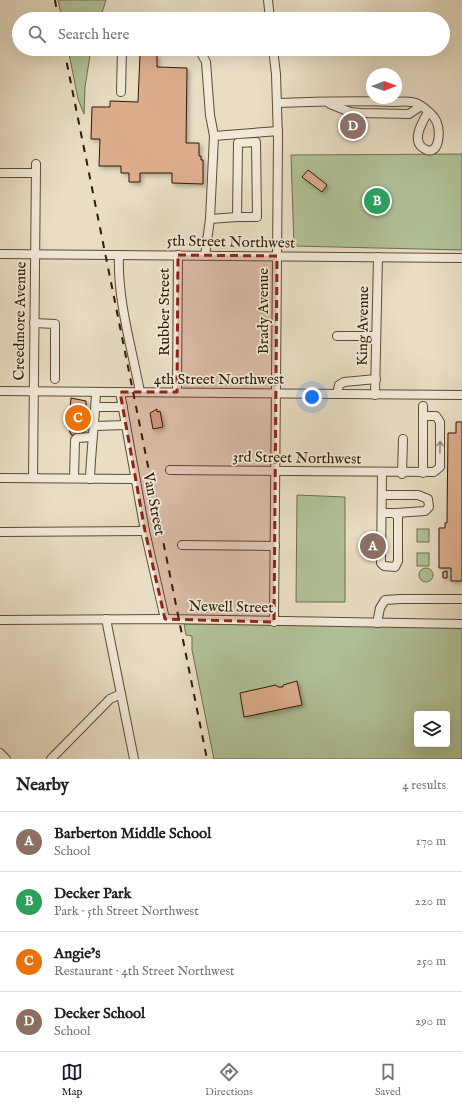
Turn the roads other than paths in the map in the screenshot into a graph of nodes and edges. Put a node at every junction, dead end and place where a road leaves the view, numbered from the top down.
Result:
1 (268, 0) edge
2 (269, 12) edge
3 (122, 56) edge
4 (203, 56) edge
5 (274, 56) edge
6 (121, 92) dead end
7 (326, 102) junction
8 (277, 103) junction
9 (421, 106) junction
10 (428, 112) dead end
11 (278, 131) junction
12 (248, 133) junction
13 (214, 136) junction
14 (246, 143) junction
15 (36, 164) dead end
16 (0, 173) edge
17 (35, 173) junction
18 (237, 217) junction
19 (210, 219) junction
20 (0, 254) edge
21 (35, 254) junction
22 (119, 255) junction
23 (178, 255) junction
24 (205, 256) junction
25 (277, 256) junction
26 (378, 258) junction
27 (462, 258) edge
28 (34, 323) junction
29 (337, 336) dead end
30 (376, 336) junction
31 (55, 379) dead end
32 (376, 379) junction
33 (0, 391) edge
34 (33, 391) junction
35 (96, 392) junction
36 (120, 392) junction
37 (140, 392) junction
38 (177, 392) junction
39 (277, 393) junction
40 (337, 394) junction
41 (376, 394) junction
42 (462, 395) edge
43 (423, 406) dead end
44 (96, 407) junction
45 (123, 407) junction
46 (423, 416) junction
47 (126, 425) junction
48 (95, 426) junction
49 (92, 437) junction
50 (403, 439) dead end
51 (170, 470) dead end
52 (276, 472) junction
53 (382, 473) junction
54 (423, 473) junction
55 (402, 474) junction
56 (0, 478) edge
57 (33, 478) junction
58 (74, 478) junction
59 (90, 479) junction
60 (135, 479) junction
61 (382, 495) junction
62 (382, 513) junction
63 (396, 513) junction
64 (145, 531) junction
65 (0, 532) edge
66 (182, 545) dead end
67 (275, 546) junction
68 (462, 599) edge
69 (106, 619) junction
70 (165, 619) junction
71 (0, 620) edge
72 (274, 622) junction
73 (377, 623) junction
74 (462, 624) edge
75 (121, 694) junction
76 (0, 753) edge
77 (6, 759) edge
78 (51, 759) edge
79 (134, 759) edge

1 - 2 street
3 - 6 street
4 - 13 street
5 - 8 street, Brady Avenue
7 - 8 street
7 - 9 street
7 - 9 street
8 - 11 street, Brady Avenue
9 - 10 street
11 - 12 street
11 - 25 street, Brady Avenue
12 - 13 street
12 - 14 street
13 - 19 street
14 - 18 street
14 - 18 street
15 - 17 street, Creedmore Avenue
16 - 17 street
17 - 21 street, Creedmore Avenue
18 - 19 street
19 - 24 street
20 - 21 street, 5th Street Northwest
21 - 22 street, 5th Street Northwest
21 - 28 street, Creedmore Avenue
22 - 23 street, 5th Street Northwest
22 - 37 street
23 - 24 street, 5th Street Northwest
23 - 38 street, Rubber Street
24 - 25 street, 5th Street Northwest
25 - 26 street, 5th Street Northwest
25 - 39 street, Brady Avenue
26 - 27 street, 5th Street Northwest
26 - 30 street, King Avenue
28 - 31 street
28 - 34 street, Creedmore Avenue
29 - 30 street
30 - 32 street, King Avenue
32 - 40 street
32 - 41 street, King Avenue
33 - 34 street, 4th Street Northwest
34 - 35 street, 4th Street Northwest
34 - 57 street, Creedmore Avenue
35 - 36 street, 4th Street Northwest
35 - 44 street
36 - 37 street, 4th Street Northwest
36 - 45 street, Van Street
37 - 38 street, 4th Street Northwest
38 - 39 street, 4th Street Northwest
39 - 40 street, 4th Street Northwest
39 - 52 street, Brady Avenue
40 - 41 street, 4th Street Northwest
41 - 42 street, 4th Street Northwest
43 - 46 street
44 - 45 street
44 - 48 street
45 - 47 street, Van Street
46 - 54 street
54 -> 46 street
47 - 48 street
47 - 60 street, Van Street
48 - 49 street
49 - 58 street
49 - 59 street
50 - 55 street
51 - 52 street, 3rd Street Northwest
52 - 53 street, 3rd Street Northwest
52 - 67 street, Brady Avenue
53 - 55 street, 3rd Street Northwest
53 - 61 street
54 - 55 street, 3rd Street Northwest
56 - 57 street
57 - 58 street
58 - 59 street
59 - 60 street
60 - 64 street, Van Street
61 - 62 street
61 - 63 street
62 - 63 street
62 - 63 street
64 - 65 street
64 - 70 street, Van Street
66 - 67 street
67 - 72 street, Brady Avenue
68 - 73 street
69 - 70 street, Newell Street
69 - 71 street, Newell Street
69 - 75 street
70 - 72 street, Newell Street
72 - 73 street, Newell Street
73 - 74 street, Newell Street
75 - 78 street
75 - 79 street
76 - 77 street

